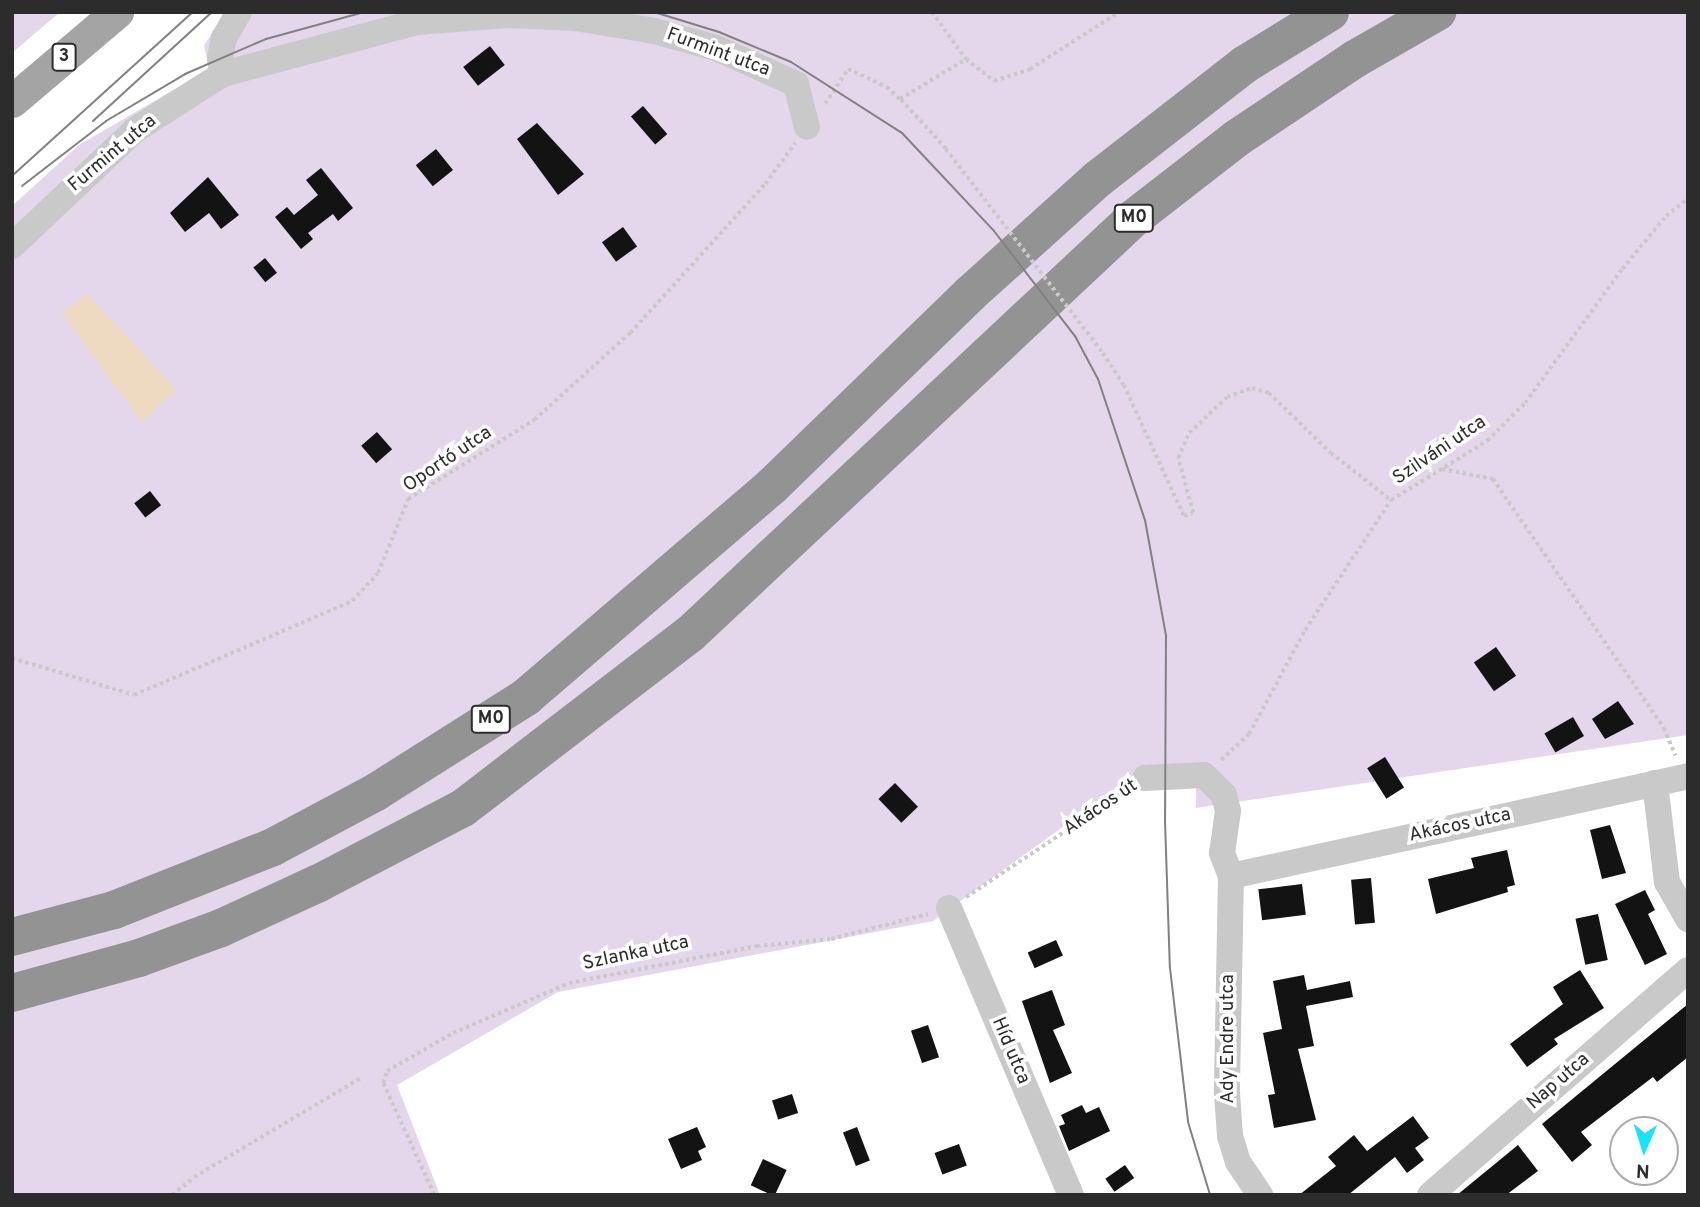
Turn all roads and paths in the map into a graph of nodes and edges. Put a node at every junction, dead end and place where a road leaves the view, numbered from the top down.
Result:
1 (117, 12) edge
2 (239, 12) edge
3 (932, 12) edge
4 (1119, 12) edge
5 (1330, 12) edge
6 (1437, 12) edge
7 (965, 59) junction
8 (223, 74) junction
9 (901, 99) junction
10 (12, 101) edge
11 (807, 127) junction
12 (1688, 198) edge
13 (12, 246) edge
14 (1440, 469) junction
15 (1391, 500) junction
16 (12, 657) edge
17 (1196, 774) junction
18 (1686, 777) edge
19 (1145, 778) joint
20 (1655, 783) junction
21 (1231, 876) junction
22 (949, 908) junction
23 (1688, 919) edge
24 (12, 937) edge
25 (1688, 970) edge
26 (12, 993) edge
27 (362, 1078) dead end
28 (172, 1195) edge
29 (434, 1195) edge
30 (1070, 1195) edge
31 (1260, 1195) edge
32 (1430, 1195) edge

1 - 10 main road, 3
2 - 8 street
3 - 7 path
4 - 7 path
5 - 24 highway, M0
6 - 26 highway, M0
7 - 9 path
8 - 11 street, Furmint utca
8 - 13 street, Furmint utca
9 - 11 path, Oportó utca
9 - 15 path, bridge
11 - 16 path, Oportó utca
12 - 14 path, Szilváni utca
14 - 15 path, Szilváni utca
14 - 18 path
15 - 17 path, Szilváni utca
17 - 19 street, Akácos út
17 - 21 street
18 - 20 street, Akácos utca
19 - 22 path, Akácos út
20 - 21 street, Akácos utca
20 - 23 street
21 - 31 street, Ady Endre utca
22 - 29 path, Szlanka utca
22 - 30 street, Híd utca
25 - 32 street, Nap utca
27 - 28 path

